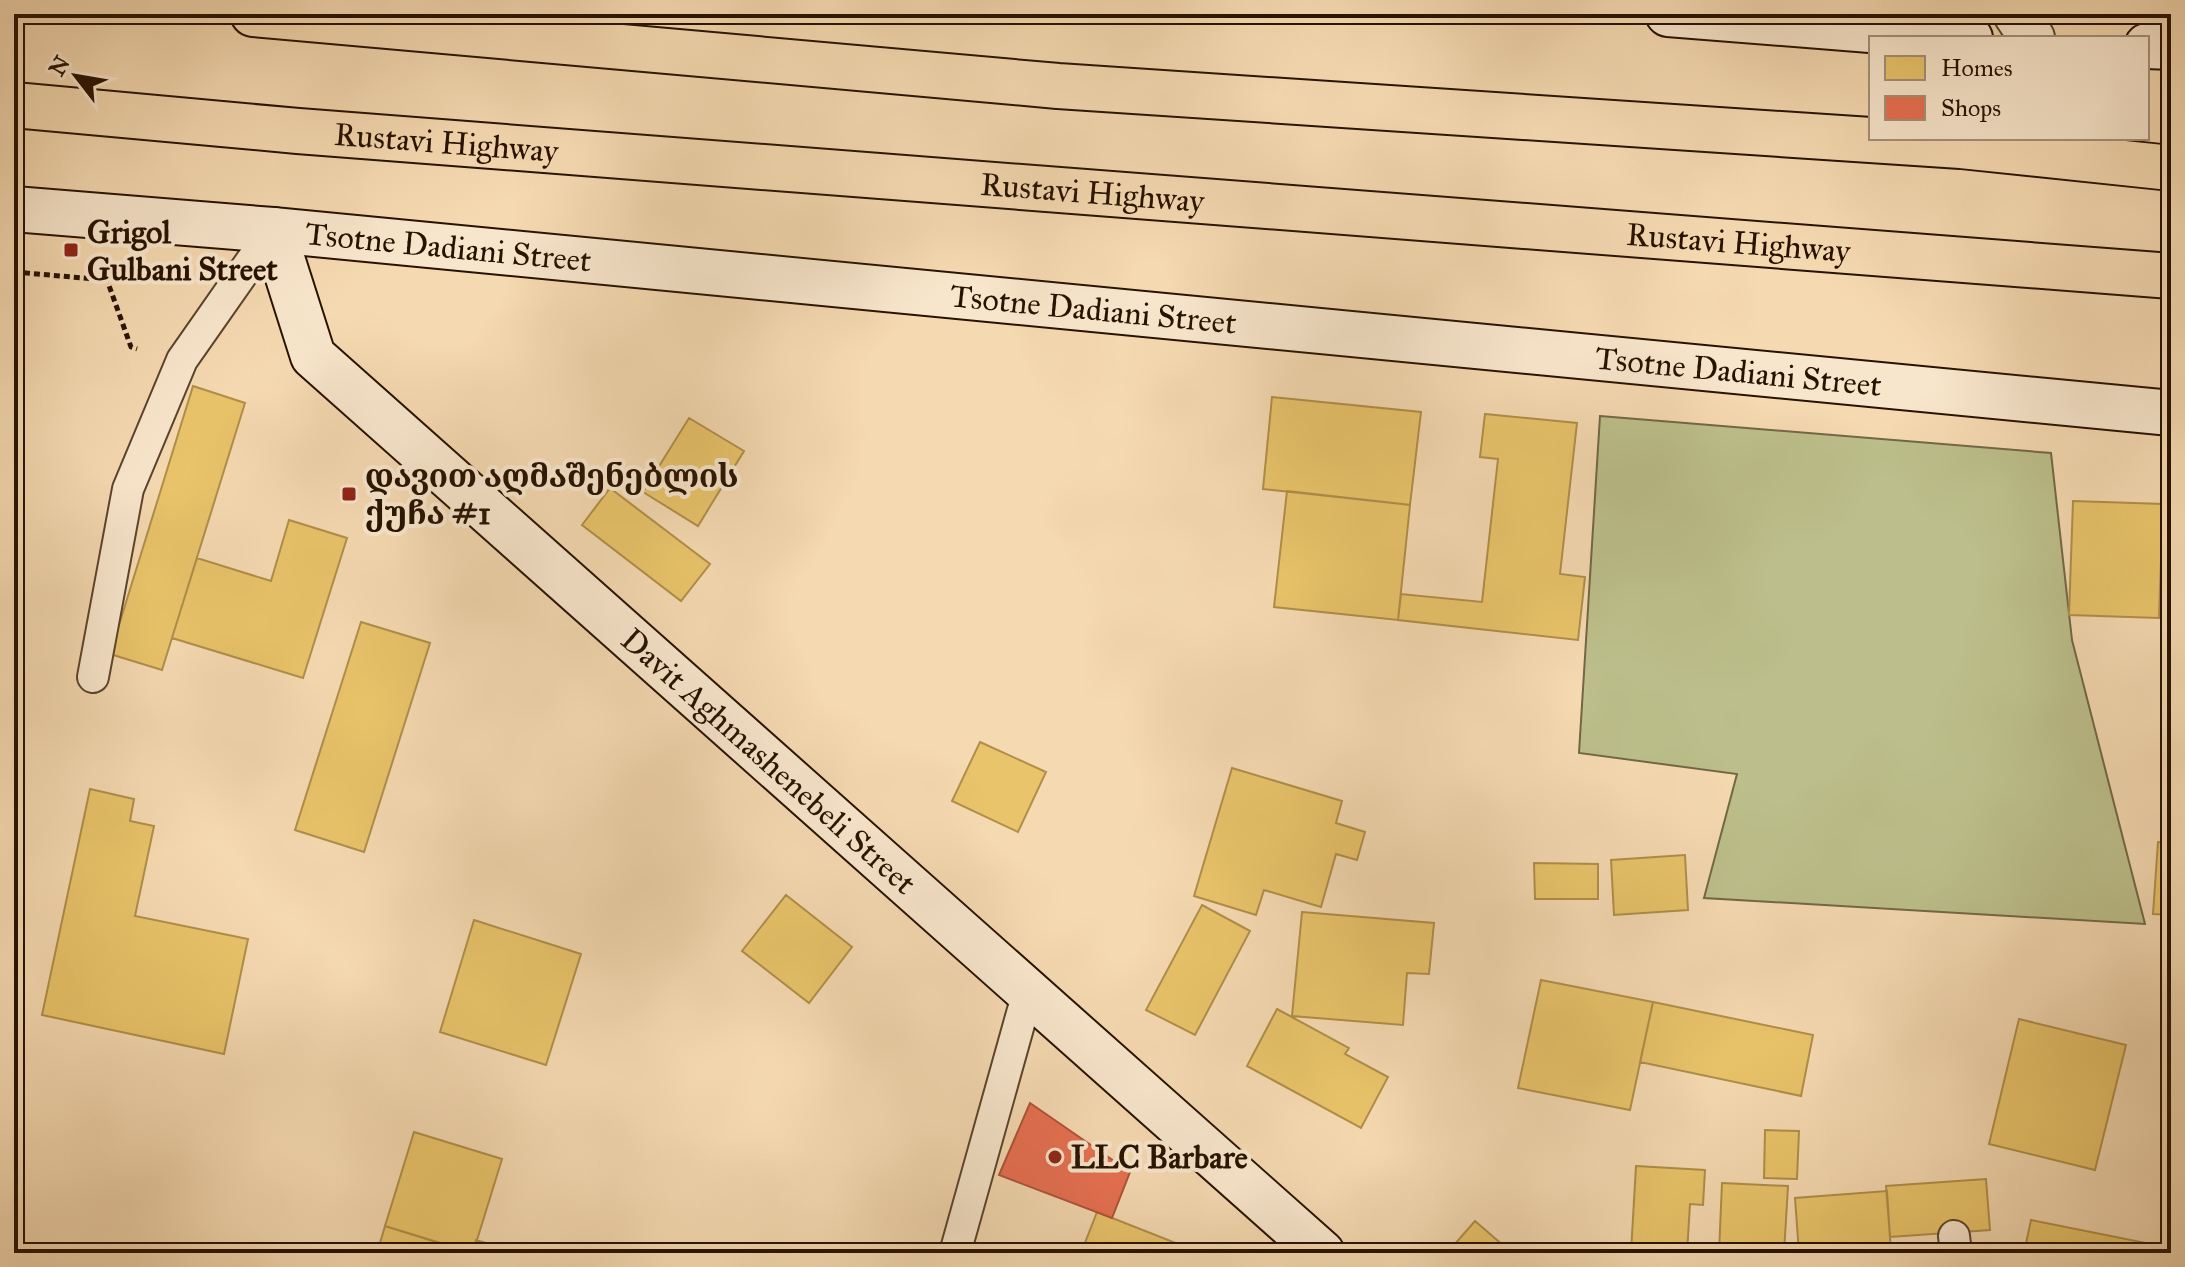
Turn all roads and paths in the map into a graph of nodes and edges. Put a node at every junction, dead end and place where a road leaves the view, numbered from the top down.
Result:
1 (253, 14) edge
2 (1668, 14) edge
3 (2016, 14) edge
4 (1945, 36) edge
5 (2031, 36) edge
6 (2149, 46) edge
7 (2171, 47) edge
8 (14, 105) edge
9 (1869, 140) edge
10 (1871, 140) edge
11 (2171, 144) edge
12 (1961, 146) junction
13 (2171, 168) edge
14 (14, 209) edge
15 (273, 230) junction
16 (2071, 270) junction
17 (14, 272) edge
18 (2171, 276) edge
19 (2171, 299) edge
20 (182, 360) junction
21 (2171, 413) edge
22 (93, 677) dead end
23 (1028, 992) junction
24 (955, 1253) edge
25 (1322, 1253) edge

1 - 9 highway
2 - 4 street
3 - 5 street
6 - 7 street
8 - 16 highway, Rustavi Highway
10 - 12 highway
11 - 12 highway
12 - 13 highway
14 - 15 street, Tsotne Dadiani Street
15 - 20 lane
15 - 21 street, Tsotne Dadiani Street
15 - 23 street, Davit Aghmashenebeli Street
16 - 18 highway, Rustavi Highway
16 - 19 highway
17 - 20 path
20 - 22 lane
23 - 24 lane
23 - 25 street, Davit Aghmashenebeli Street

